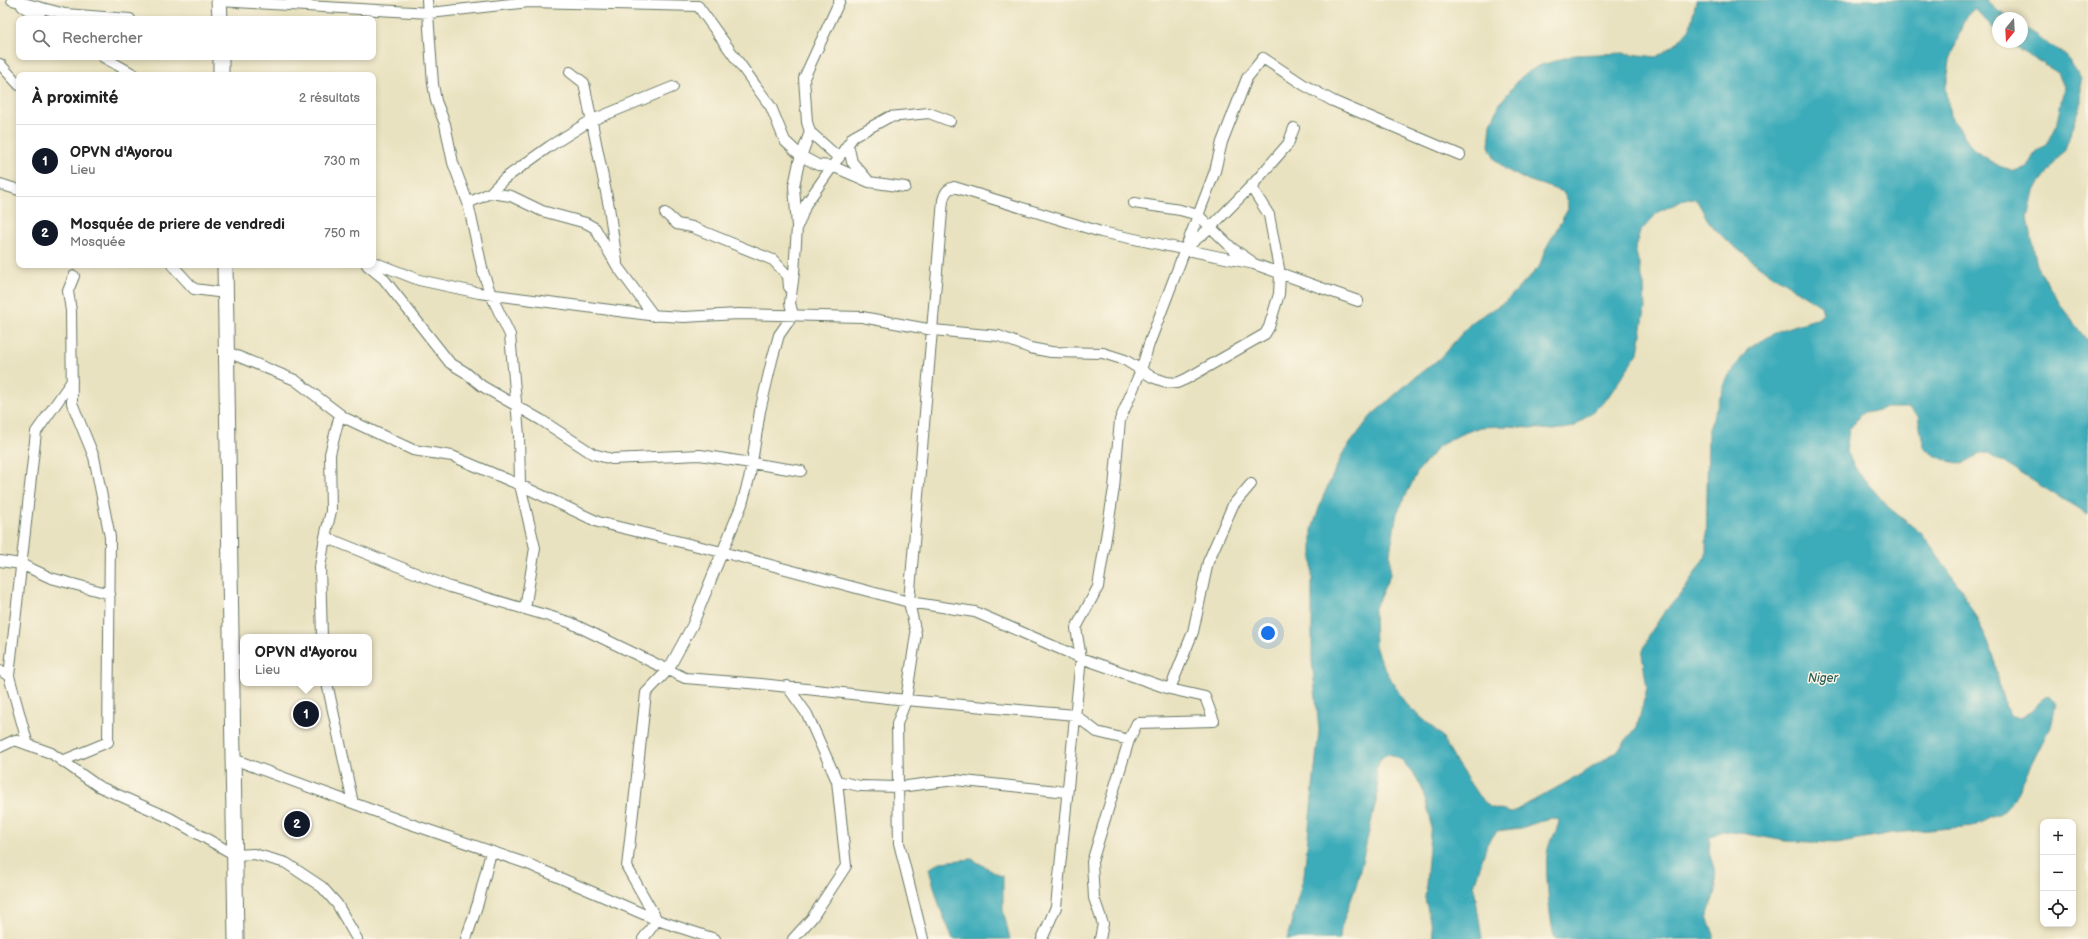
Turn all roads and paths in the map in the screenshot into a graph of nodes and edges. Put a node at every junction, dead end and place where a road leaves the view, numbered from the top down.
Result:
1 (14, 0) edge
2 (427, 0) edge
3 (840, 0) edge
4 (219, 1) edge
5 (428, 13) junction
6 (38, 16) edge
7 (91, 16) edge
8 (220, 16) edge
9 (109, 60) edge
10 (221, 60) edge
11 (0, 64) edge
12 (130, 72) edge
13 (221, 72) edge
14 (570, 72) dead end
15 (16, 82) edge
16 (673, 87) dead end
17 (590, 121) junction
18 (950, 121) dead end
19 (1294, 128) dead end
20 (810, 132) junction
21 (848, 144) junction
22 (1460, 155) dead end
23 (801, 156) junction
24 (838, 158) junction
25 (832, 166) junction
26 (870, 182) junction
27 (1255, 182) junction
28 (0, 184) edge
29 (905, 187) dead end
30 (16, 189) edge
31 (490, 193) junction
32 (468, 203) junction
33 (1134, 203) dead end
34 (665, 213) dead end
35 (1198, 216) junction
36 (797, 227) junction
37 (1211, 227) junction
38 (1185, 249) junction
39 (376, 263) edge
40 (1254, 264) junction
41 (618, 266) junction
42 (175, 268) edge
43 (225, 268) edge
44 (371, 268) edge
45 (1280, 274) junction
46 (74, 276) dead end
47 (225, 293) junction
48 (491, 295) junction
49 (1358, 301) dead end
50 (790, 302) junction
51 (793, 315) junction
52 (654, 316) junction
53 (933, 330) junction
54 (225, 351) junction
55 (1141, 370) junction
56 (72, 381) junction
57 (517, 406) junction
58 (340, 414) junction
59 (752, 462) junction
60 (801, 470) dead end
61 (1251, 484) dead end
62 (520, 485) junction
63 (325, 537) junction
64 (722, 552) junction
65 (0, 561) edge
66 (20, 564) junction
67 (110, 594) junction
68 (909, 602) junction
69 (525, 609) junction
70 (322, 634) edge
71 (1081, 658) junction
72 (668, 670) junction
73 (4, 673) edge
74 (328, 686) edge
75 (787, 686) junction
76 (1170, 689) junction
77 (906, 700) junction
78 (1074, 715) junction
79 (1129, 740) junction
80 (28, 745) junction
81 (0, 747) edge
82 (233, 759) junction
83 (62, 761) junction
84 (837, 781) junction
85 (899, 787) junction
86 (1067, 792) junction
87 (353, 803) junction
88 (491, 852) junction
89 (235, 855) junction
90 (657, 920) junction
91 (236, 939) edge
92 (356, 939) edge
93 (466, 939) edge
94 (643, 939) edge
95 (715, 939) edge
96 (793, 939) edge
97 (923, 939) edge
98 (1042, 939) edge
99 (1100, 939) edge

1 - 6 street
1 - 7 street
2 - 5 street
3 - 20 street
4 - 5 street
4 - 8 main road
5 - 23 street
5 - 32 street
9 - 12 street
10 - 13 main road
11 - 15 street
14 - 17 street
16 - 17 street
17 - 31 street
17 - 41 street
18 - 21 street
19 - 27 street
20 - 23 street
20 - 24 street
21 - 24 street
21 - 26 street
22 - 35 street
23 - 25 street
23 - 36 street
24 - 25 street
25 - 26 street
25 - 36 street
26 - 29 street
27 - 37 street
27 - 45 street
28 - 30 street
31 - 32 street
31 - 41 street
32 - 48 street
33 - 35 street
34 - 50 street
35 - 37 street
35 - 38 street
36 - 50 street
37 - 38 street
37 - 40 street
38 - 40 street
38 - 53 street
38 - 55 street
39 - 48 street
40 - 45 street
41 - 52 street
42 - 47 street
43 - 47 main road
44 - 57 street
45 - 49 street
45 - 55 street
46 - 56 street
47 - 54 main road
48 - 52 street
48 - 57 street
50 - 51 street
51 - 52 street
51 - 53 street
51 - 59 street
53 - 55 street
53 - 68 street
54 - 58 street
54 - 82 main road
55 - 71 street
56 - 66 street
56 - 67 street
57 - 59 street
57 - 62 street
58 - 62 street
58 - 63 street
59 - 60 street
59 - 64 street
61 - 76 street
62 - 64 street
62 - 69 street
63 - 69 street
63 - 70 street
64 - 68 street
64 - 72 street
65 - 66 street
66 - 67 street
66 - 73 street
67 - 83 street
68 - 71 street
68 - 77 street
69 - 72 street
71 - 76 street
71 - 78 street
72 - 75 street
72 - 90 street
73 - 80 street
74 - 87 street
75 - 77 street
75 - 84 street
76 - 79 street
77 - 78 street
77 - 85 street
78 - 79 street
78 - 86 street
79 - 99 street
80 - 81 street
80 - 83 street
82 - 87 street
82 - 89 main road
83 - 89 street
84 - 85 street
84 - 96 street
85 - 86 street
85 - 97 street
86 - 98 street
87 - 88 street
88 - 90 street
88 - 93 street
89 - 91 main road
89 - 92 street
90 - 94 street
90 - 95 street

